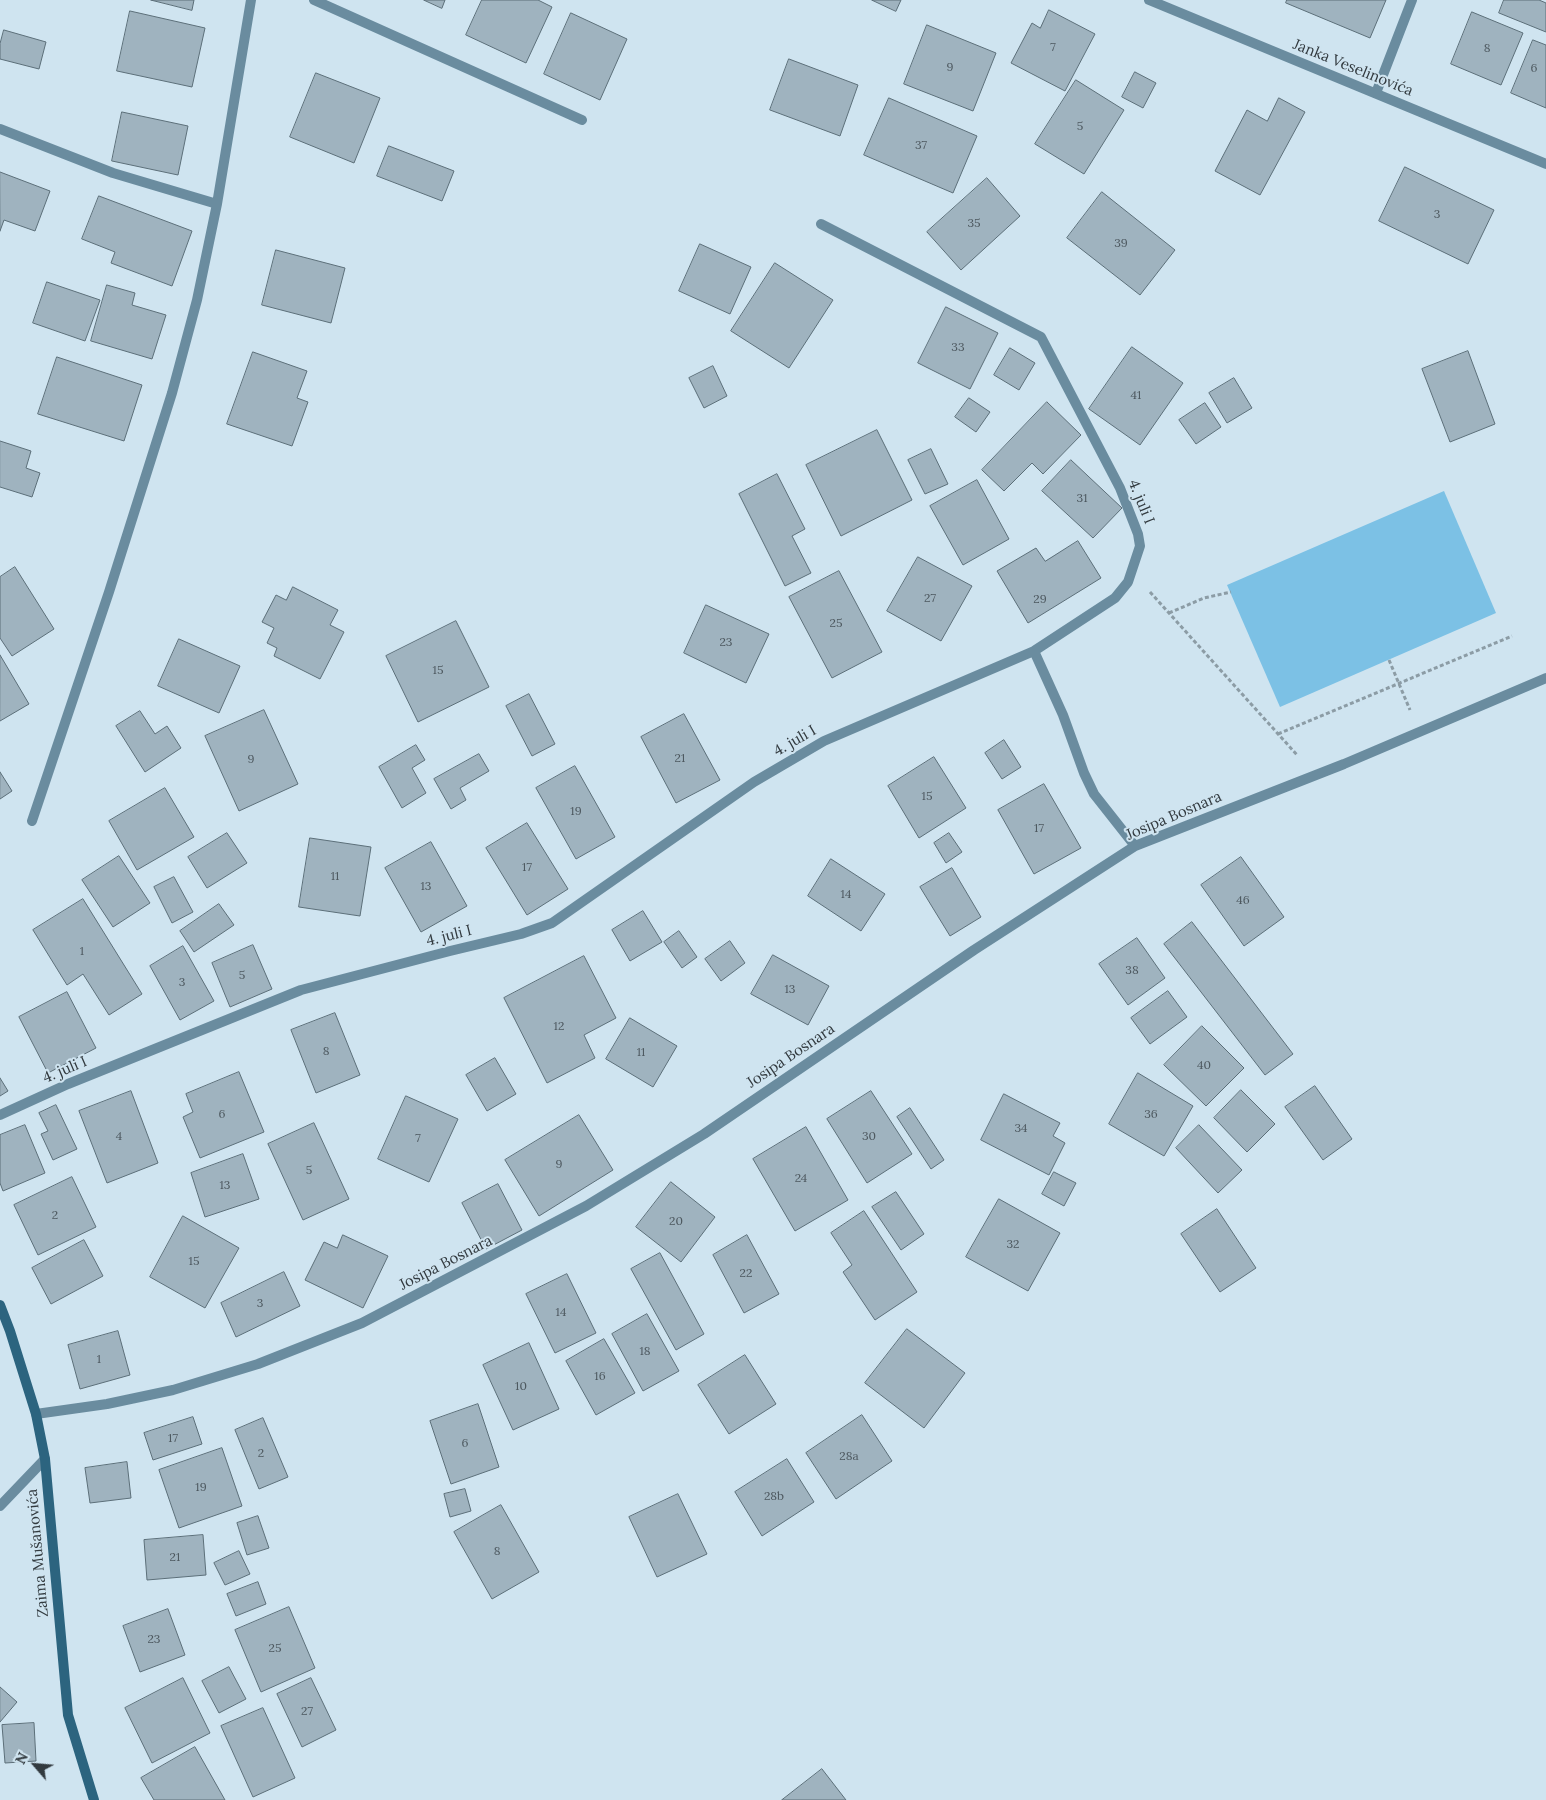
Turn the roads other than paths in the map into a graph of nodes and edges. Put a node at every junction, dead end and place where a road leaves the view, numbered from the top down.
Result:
1 (251, 0) edge
2 (314, 0) edge
3 (1149, 0) edge
4 (1412, 0) edge
5 (1376, 93) junction
6 (582, 120) dead end
7 (0, 128) edge
8 (1546, 164) edge
9 (217, 204) junction
10 (821, 224) dead end
11 (1034, 651) junction
12 (1546, 678) edge
13 (32, 821) dead end
14 (1135, 846) junction
15 (0, 1115) edge
16 (0, 1306) edge
17 (36, 1414) junction
18 (45, 1459) junction
19 (0, 1506) edge
20 (94, 1800) edge

1 - 9 street
2 - 6 street
3 - 5 street, Janka Veselinovića
4 - 5 street
5 - 8 street, Janka Veselinovića
7 - 9 street
9 - 13 street
10 - 11 street, 4. juli I
11 - 14 street
11 - 15 street, 4. juli I
12 - 14 street, Josipa Bosnara
14 - 17 street, Josipa Bosnara
16 - 17 street, Zaima Mušanovića
17 - 18 street, Zaima Mušanovića
18 - 19 street
18 - 20 street, Zaima Mušanovića

